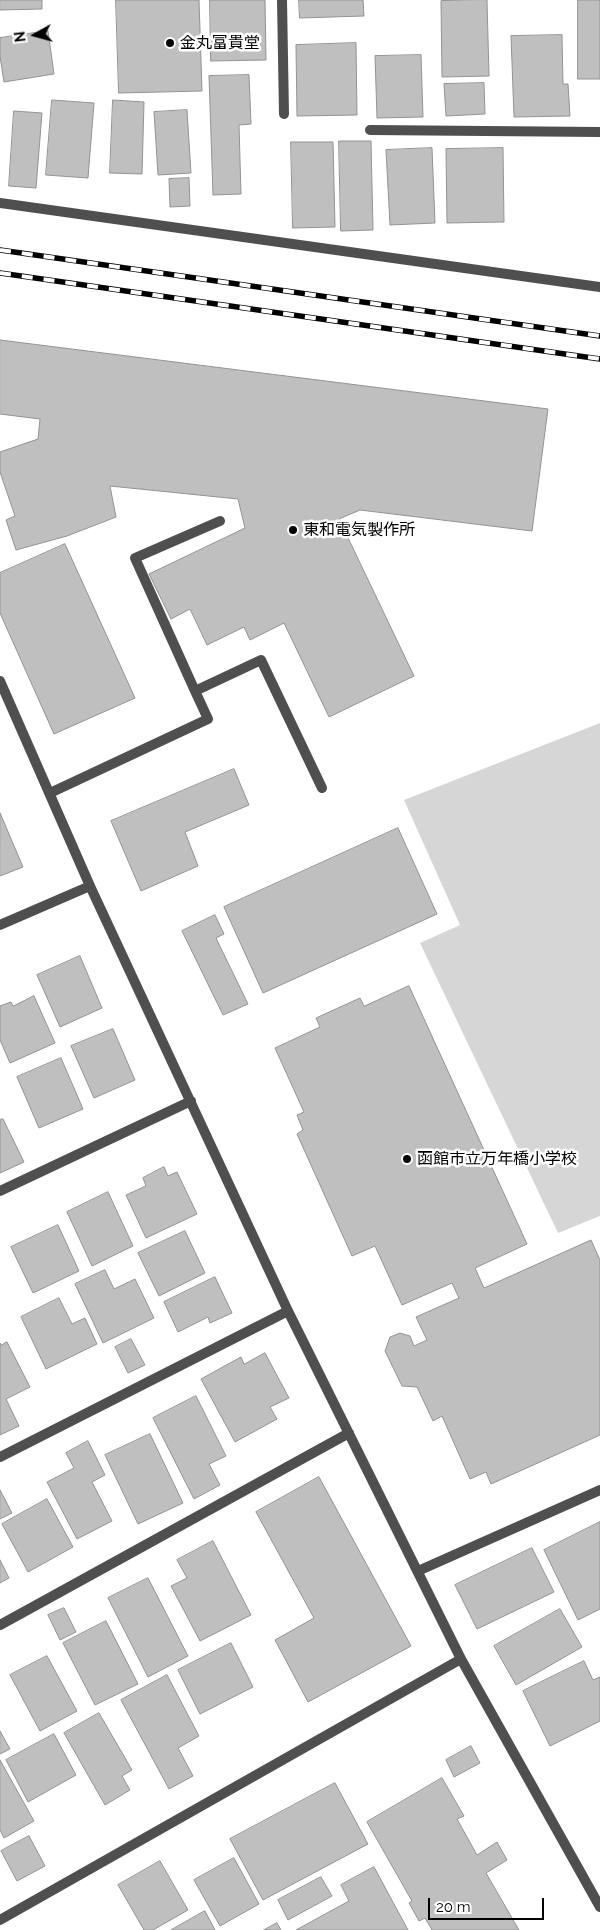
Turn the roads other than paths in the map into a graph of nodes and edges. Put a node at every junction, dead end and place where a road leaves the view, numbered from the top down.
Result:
1 (282, 0) edge
2 (284, 114) dead end
3 (370, 130) dead end
4 (600, 132) edge
5 (0, 203) edge
6 (600, 287) edge
7 (220, 521) dead end
8 (0, 681) edge
9 (195, 691) junction
10 (322, 788) dead end
11 (50, 793) junction
12 (90, 886) junction
13 (0, 925) edge
14 (191, 1101) junction
15 (0, 1191) edge
16 (288, 1311) junction
17 (348, 1433) junction
18 (0, 1457) edge
19 (600, 1490) edge
20 (418, 1572) junction
21 (0, 1625) edge
22 (461, 1659) junction
23 (600, 1907) edge
24 (0, 1920) edge

1 - 2 street
3 - 4 street
5 - 6 street
7 - 9 street
8 - 11 street
9 - 10 street
9 - 11 street
11 - 12 street
12 - 13 street
12 - 14 street
14 - 15 street
14 - 16 street
16 - 17 street
16 - 18 street
17 - 20 street
17 - 21 street
19 - 20 street
20 - 22 street
22 - 23 street
22 - 24 street

